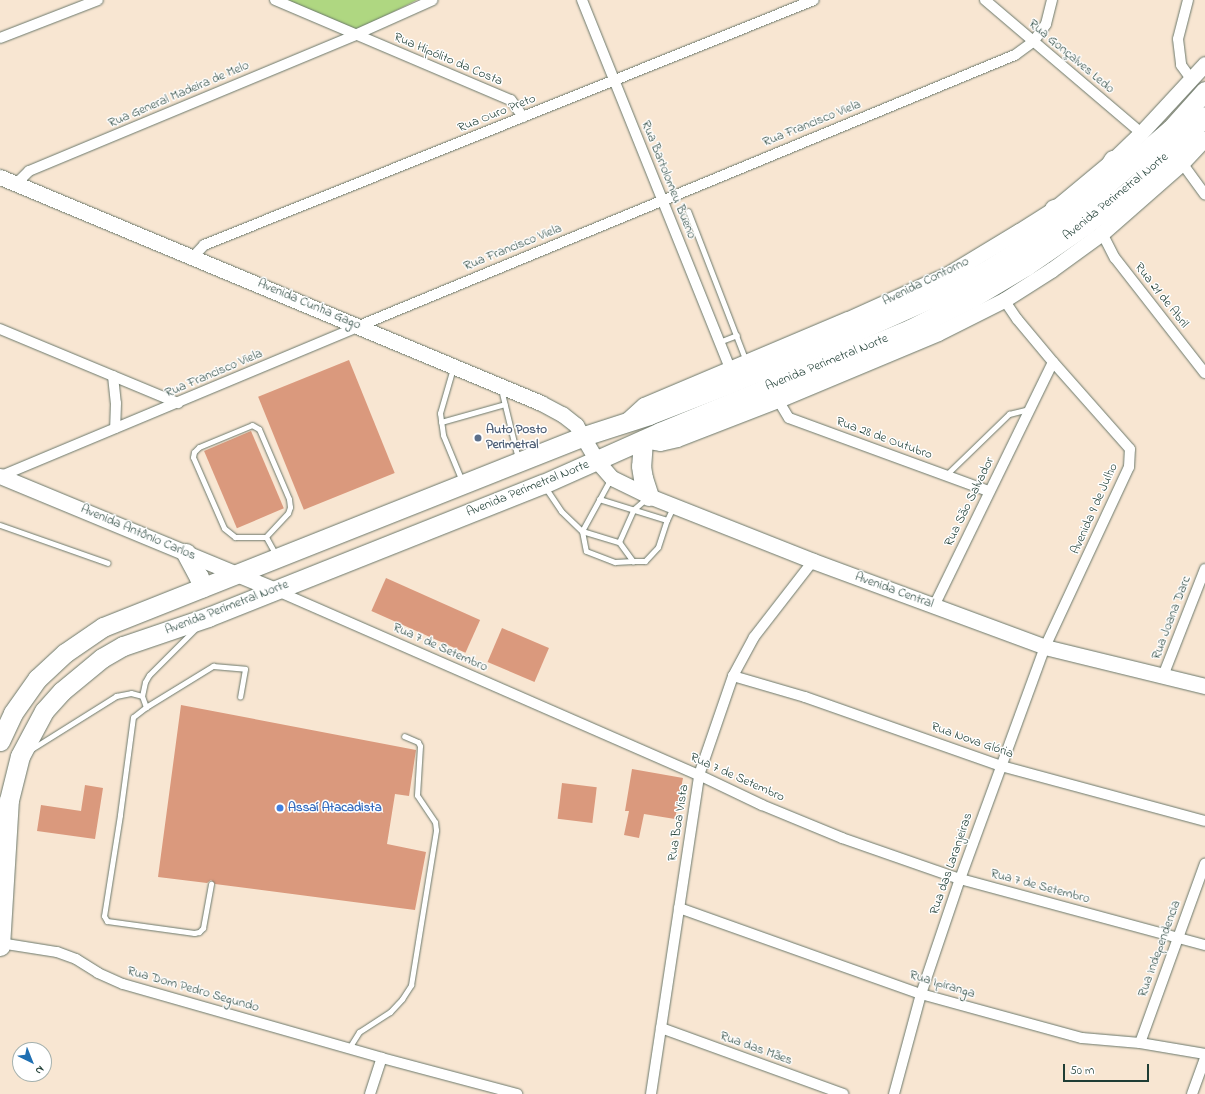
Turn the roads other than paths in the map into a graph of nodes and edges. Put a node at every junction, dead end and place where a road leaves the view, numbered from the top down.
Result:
1 (98, 0) edge
2 (275, 0) edge
3 (433, 0) edge
4 (582, 0) edge
5 (814, 0) edge
6 (985, 0) edge
7 (1052, 0) edge
8 (1188, 0) edge
9 (355, 35) junction
10 (0, 38) edge
11 (1033, 42) junction
12 (1205, 64) edge
13 (614, 80) junction
14 (1198, 85) edge
15 (1205, 116) edge
16 (522, 117) junction
17 (1141, 133) junction
18 (1205, 138) edge
19 (1114, 160) junction
20 (1182, 163) junction
21 (0, 176) edge
22 (17, 183) junction
23 (1204, 193) edge
24 (663, 200) junction
25 (1089, 200) junction
26 (1054, 209) junction
27 (688, 211) dead end
28 (1102, 233) junction
29 (193, 257) junction
30 (1004, 300) junction
31 (359, 326) junction
32 (0, 329) edge
33 (737, 335) junction
34 (719, 342) junction
35 (747, 362) junction
36 (1053, 362) junction
37 (453, 368) junction
38 (730, 370) junction
39 (1205, 373) edge
40 (113, 376) junction
41 (500, 386) junction
42 (778, 400) junction
43 (178, 403) junction
44 (504, 404) junction
45 (1030, 409) junction
46 (441, 422) junction
47 (624, 422) junction
48 (115, 428) junction
49 (584, 436) junction
50 (643, 440) junction
51 (597, 461) junction
52 (519, 462) junction
53 (946, 475) junction
54 (0, 477) edge
55 (612, 478) junction
56 (463, 484) junction
57 (543, 484) junction
58 (989, 491) junction
59 (649, 496) junction
60 (599, 499) junction
61 (674, 506) junction
62 (633, 510) junction
63 (667, 520) junction
64 (0, 525) edge
65 (582, 531) junction
66 (266, 537) junction
67 (619, 542) junction
68 (186, 553) junction
69 (278, 558) junction
70 (633, 561) junction
71 (813, 561) junction
72 (108, 563) dead end
73 (1205, 569) edge
74 (237, 574) junction
75 (202, 588) junction
76 (275, 590) junction
77 (934, 606) junction
78 (208, 617) junction
79 (1046, 647) junction
80 (733, 676) junction
81 (1163, 676) junction
82 (1205, 686) edge
83 (142, 696) junction
84 (240, 697) dead end
85 (146, 707) junction
86 (404, 736) dead end
87 (0, 741) edge
88 (20, 756) junction
89 (1001, 766) junction
90 (699, 775) junction
91 (1205, 821) edge
92 (1205, 863) edge
93 (960, 878) junction
94 (211, 884) dead end
95 (679, 908) junction
96 (1178, 938) junction
97 (0, 943) edge
98 (1205, 945) edge
99 (0, 946) edge
100 (921, 994) junction
101 (661, 1028) junction
102 (1140, 1043) junction
103 (349, 1048) junction
104 (1205, 1054) edge
105 (382, 1058) junction
106 (1205, 1058) edge
107 (370, 1094) edge
108 (517, 1094) edge
109 (651, 1094) edge
110 (843, 1094) edge
111 (894, 1094) edge
112 (1192, 1094) edge

1 - 10 street
2 - 9 street, Rua Hipólito da Costa
3 - 9 street, Rua General Madeira de Melo
4 - 13 street, Rua Bartolomeu Bueno
5 - 13 street, Rua Ouro Preto
6 - 11 street, Rua Gonçalves Ledo
7 - 11 street
8 - 14 street
9 - 16 street, Rua Hipólito da Costa
9 - 22 street, Rua General Madeira de Melo
11 - 17 street, Rua Gonçalves Ledo
11 - 24 street, Rua Francisco Viela
12 - 14 street, Avenida Contorno
13 - 16 street, Rua Ouro Preto
13 - 24 street, Rua Bartolomeu Bueno
14 - 17 street, Avenida Contorno
14 - 25 highway, Avenida Perimetral Norte
15 - 50 highway, Avenida Perimetral Norte
16 - 29 street, Rua Ouro Preto
17 - 19 street, Avenida Contorno
18 - 20 street
19 - 25 highway
19 - 26 street, Avenida Contorno
20 - 23 street
20 - 28 street
21 - 22 street, Avenida Cunha Gago
22 - 29 street, Avenida Cunha Gago
24 - 31 street, Rua Francisco Viela
24 - 34 street, Rua Bartolomeu Bueno
25 - 26 highway
25 - 47 highway, Avenida Perimetral Norte
26 - 35 street, Avenida Contorno
27 - 33 lane
28 - 30 street
28 - 39 street, Rua 21 de Abril
29 - 31 street, Avenida Cunha Gago
30 - 36 street, Avenida 9 de Julho
30 - 42 street
31 - 37 street, Avenida Cunha Gago
31 - 43 street, Rua Francisco Viela
32 - 40 street
33 - 34 lane
33 - 35 lane
34 - 38 street, Rua Bartolomeu Bueno
35 - 38 street, Avenida Contorno
36 - 45 street, Rua São Salvador
36 - 79 street, Avenida 9 de Julho
37 - 41 street, Avenida Cunha Gago
37 - 46 lane
38 - 47 street, Avenida Contorno
40 - 43 street
40 - 48 street
41 - 44 lane
41 - 49 street, Avenida Cunha Gago
42 - 50 street
42 - 53 street, Rua 28 de Outubro
43 - 48 street, Rua Francisco Viela
44 - 46 lane
44 - 52 lane
45 - 53 lane, Rua São Salvador
45 - 58 street, Rua São Salvador
46 - 56 lane
47 - 49 highway, Avenida Perimetral Norte
48 - 54 street, Rua Francisco Viela
49 - 51 street, Avenida Cunha Gago
49 - 52 highway, Avenida Perimetral Norte
50 - 51 highway, Avenida Perimetral Norte
50 - 59 highway
51 - 55 street, Avenida Central
51 - 57 highway, Avenida Perimetral Norte
52 - 56 highway, Avenida Perimetral Norte
53 - 58 street, Rua 28 de Outubro
54 - 68 street, Avenida Antônio Carlos
55 - 59 street, Avenida Central
55 - 60 lane
56 - 69 highway, Avenida Perimetral Norte
57 - 65 lane
57 - 76 highway, Avenida Perimetral Norte
58 - 77 street, Rua São Salvador
59 - 61 street, Avenida Central
59 - 62 lane
60 - 62 lane
60 - 65 lane
61 - 63 lane
61 - 71 street, Avenida Central
62 - 63 lane
62 - 67 lane
63 - 70 lane
64 - 72 lane
65 - 67 lane
65 - 70 lane
66 - 66 lane
66 - 69 lane
67 - 70 lane
68 - 74 street, Avenida Antônio Carlos
68 - 75 highway
69 - 74 highway, Avenida Perimetral Norte
71 - 77 street, Avenida Central
71 - 80 street, Rua Boa Vista
73 - 81 street, Rua Joana Darc
74 - 75 highway, Avenida Perimetral Norte
74 - 76 street, Avenida Antônio Carlos
75 - 87 highway, Avenida Perimetral Norte
76 - 78 highway, Avenida Perimetral Norte
76 - 90 street, Rua 7 de Setembro
77 - 79 street, Avenida Central
78 - 83 lane
78 - 88 highway, Avenida Perimetral Norte
79 - 81 street, Avenida Central
79 - 89 street, Rua das Laranjeiras
80 - 89 street, Rua Nova Glória
80 - 90 street, Rua Boa Vista
81 - 82 street, Avenida Central
83 - 85 lane
83 - 88 lane
84 - 85 lane
85 - 94 lane
86 - 103 lane
88 - 97 highway, Avenida Perimetral Norte
89 - 91 street, Rua Nova Glória
89 - 93 street, Rua das Laranjeiras
90 - 93 street, Rua 7 de Setembro
90 - 95 street, Rua Boa Vista
92 - 96 street, Rua Independencia
93 - 96 street, Rua 7 de Setembro
93 - 100 street, Rua das Laranjeiras
95 - 100 street, Rua Ipiranga
95 - 101 street, Rua Boa Vista
96 - 98 street, Rua 7 de Setembro
96 - 102 street, Rua Independencia
97 - 99 highway, Avenida Perimetral Norte
97 - 103 street, Rua Dom Pedro Segundo
100 - 102 street, Rua Ipiranga
100 - 111 street, Rua das Laranjeiras
101 - 109 street, Rua Boa Vista
101 - 110 street, Rua das Mães
102 - 104 street, Rua Ipiranga
103 - 105 street, Rua Dom Pedro Segundo
105 - 107 street
105 - 108 street, Rua Dom Pedro Segundo
106 - 112 street

